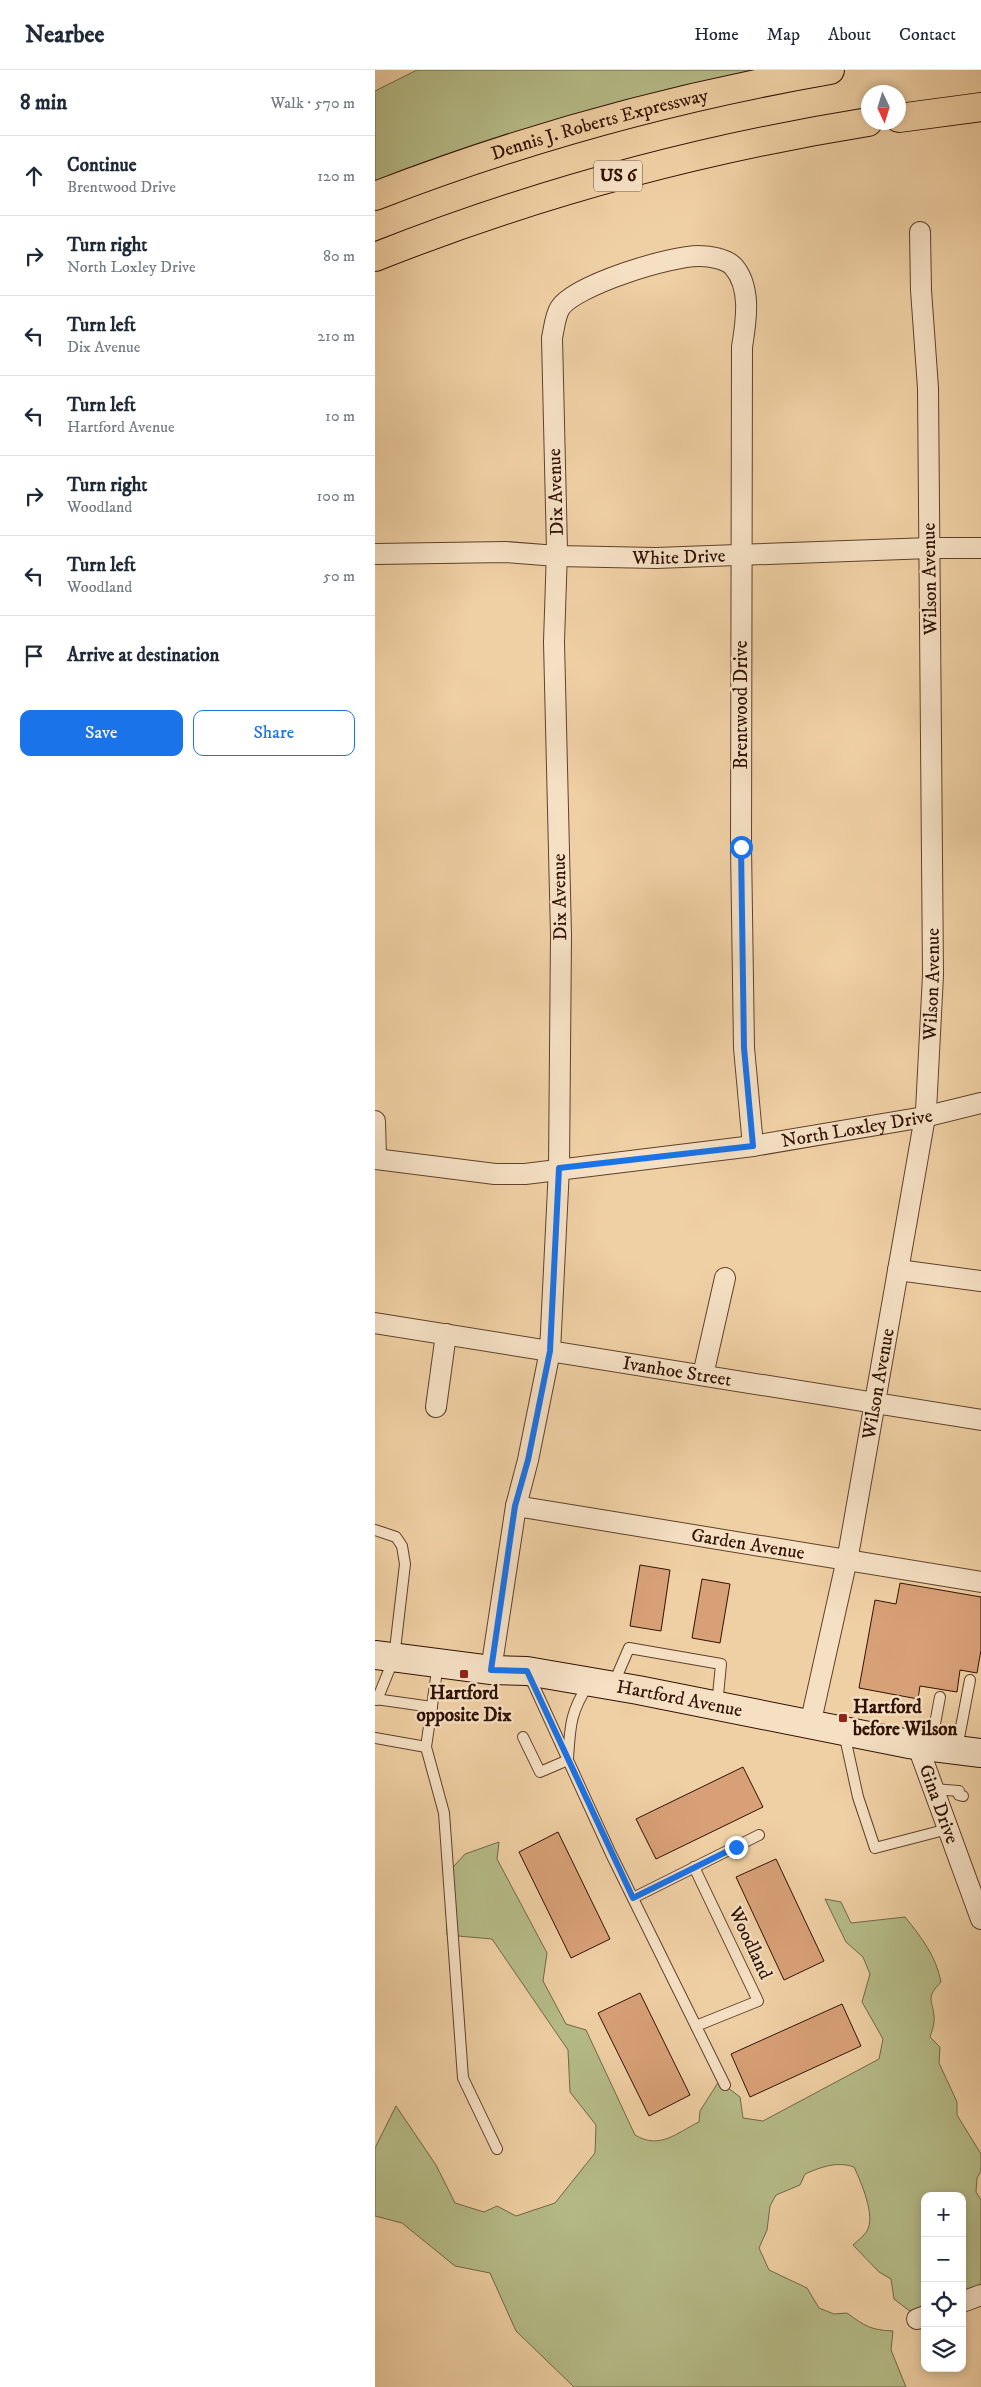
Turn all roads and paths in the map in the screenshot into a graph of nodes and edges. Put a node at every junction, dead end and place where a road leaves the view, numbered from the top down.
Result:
1 (830, 70) edge
2 (981, 107) edge
3 (906, 117) edge
4 (861, 124) edge
5 (375, 196) edge
6 (920, 232) dead end
7 (375, 257) edge
8 (733, 267) joint
9 (930, 548) junction
10 (981, 548) edge
11 (375, 554) edge
12 (742, 554) junction
13 (557, 556) junction
14 (981, 1103) edge
15 (925, 1117) junction
16 (375, 1121) edge
17 (753, 1146) junction
18 (376, 1159) edge
19 (559, 1168) junction
20 (898, 1270) junction
21 (725, 1278) dead end
22 (981, 1281) edge
23 (375, 1323) edge
24 (446, 1334) junction
25 (550, 1351) junction
26 (703, 1375) junction
27 (875, 1403) junction
28 (435, 1407) dead end
29 (981, 1420) edge
30 (515, 1506) junction
31 (375, 1530) edge
32 (847, 1559) junction
33 (981, 1582) edge
34 (384, 1656) edge
35 (438, 1663) junction
36 (491, 1670) junction
37 (527, 1671) junction
38 (970, 1680) dead end
39 (601, 1684) junction
40 (940, 1697) dead end
41 (376, 1700) edge
42 (432, 1707) junction
43 (717, 1707) junction
44 (810, 1725) junction
45 (844, 1731) junction
46 (523, 1737) dead end
47 (375, 1738) edge
48 (426, 1746) junction
49 (947, 1748) edge
50 (568, 1760) junction
51 (933, 1789) junction
52 (962, 1792) dead end
53 (948, 1829) junction
54 (759, 1835) dead end
55 (694, 1867) junction
56 (633, 1898) junction
57 (981, 1919) edge
58 (696, 2026) junction
59 (725, 2085) dead end
60 (497, 2149) dead end
61 (981, 2296) edge
62 (966, 2301) edge

1 - 5 highway, Dennis J. Roberts Expressway
2 - 3 highway
4 - 7 highway, US 6
6 - 9 street, Wilson Avenue
8 - 12 street, Brentwood Drive
8 - 13 street, Dix Avenue
9 - 10 street, White Drive
9 - 12 street, White Drive
9 - 15 street, Wilson Avenue
11 - 13 street, White Drive
12 - 13 street, White Drive
12 - 17 street, Brentwood Drive
13 - 19 street, Dix Avenue
14 - 15 street, North Loxley Drive
15 - 17 street, North Loxley Drive
15 - 20 street, Wilson Avenue
16 - 18 street
17 - 19 street, North Loxley Drive
18 - 19 street, North Loxley Drive
19 - 25 street, Dix Avenue
20 - 22 street
20 - 27 street, Wilson Avenue
21 - 26 street
23 - 24 street, Ivanhoe Street
24 - 25 street, Ivanhoe Street
24 - 28 street
25 - 26 street, Ivanhoe Street
25 - 30 street, Dix Avenue
26 - 27 street, Ivanhoe Street
27 - 29 street, Ivanhoe Street
27 - 32 street, Wilson Avenue
30 - 32 street, Garden Avenue
30 - 36 street, Dix Avenue
31 - 34 lane
32 - 33 street, Garden Avenue
32 - 44 street, Wilson Avenue
34 - 35 main road, Hartford Avenue
34 - 41 lane
35 - 36 main road, Hartford Avenue
35 - 42 lane
36 - 37 main road, Hartford Avenue
37 - 39 main road, Hartford Avenue
37 - 50 lane
38 - 49 lane
39 - 43 main road, Hartford Avenue
39 - 43 lane
39 - 50 lane
40 - 49 lane
41 - 42 lane
42 - 48 lane
43 - 44 main road, Hartford Avenue
44 - 45 main road, Hartford Avenue
45 - 49 main road, Hartford Avenue
45 - 53 lane
46 - 50 lane
47 - 48 lane
48 - 60 lane
49 - 51 street, Gina Drive
50 - 56 lane
51 - 52 lane
51 - 53 street, Gina Drive
53 - 57 street, Gina Drive
54 - 55 lane
55 - 56 lane
55 - 58 lane, Woodland
56 - 58 lane
58 - 59 lane
61 - 62 street

